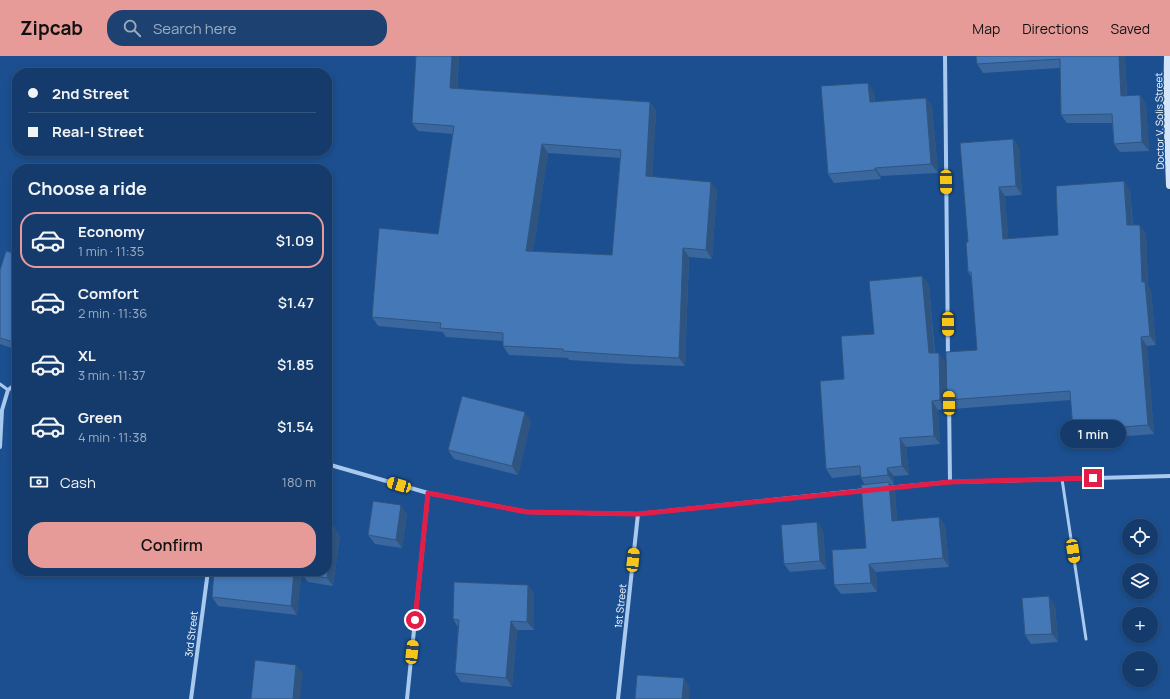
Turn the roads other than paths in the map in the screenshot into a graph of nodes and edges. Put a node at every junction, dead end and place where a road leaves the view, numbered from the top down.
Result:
1 (945, 56) edge
2 (1168, 56) edge
3 (1168, 107) edge
4 (1170, 185) edge
5 (948, 363) edge
6 (0, 384) edge
7 (12, 387) edge
8 (8, 390) junction
9 (949, 395) edge
10 (0, 447) edge
11 (332, 465) edge
12 (1170, 476) edge
13 (1062, 478) junction
14 (950, 482) junction
15 (880, 489) edge
16 (872, 490) edge
17 (428, 493) junction
18 (638, 514) junction
19 (207, 576) edge
20 (1086, 639) dead end
21 (191, 699) edge
22 (407, 699) edge
23 (618, 699) edge

1 - 5 street
2 - 3 street, Doctor V. Solis Street
3 - 4 street, Doctor V. Solis Street
6 - 8 lane
7 - 8 street
8 - 10 street
9 - 14 street
11 - 17 street
12 - 13 street
13 - 14 street
13 - 20 lane
14 - 15 street
16 - 18 street
17 - 18 street
17 - 22 street
18 - 23 street, 1st Street
19 - 21 street, 3rd Street

